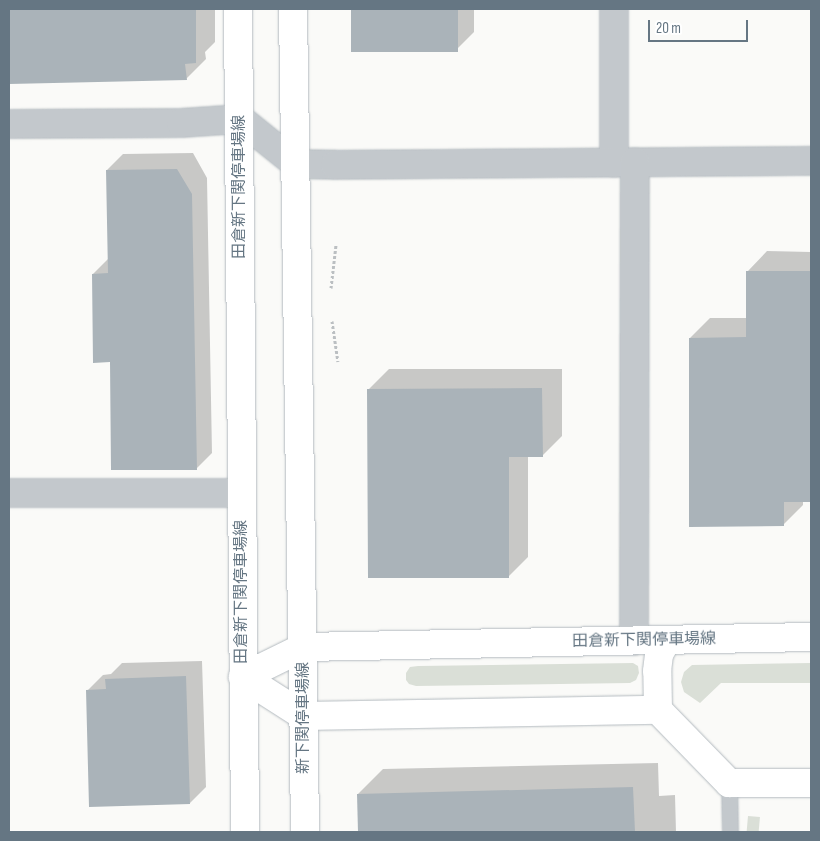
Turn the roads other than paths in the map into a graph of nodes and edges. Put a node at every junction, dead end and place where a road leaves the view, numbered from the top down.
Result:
1 (238, 9) edge
2 (293, 9) edge
3 (614, 9) edge
4 (240, 119) junction
5 (9, 124) edge
6 (811, 161) edge
7 (624, 163) junction
8 (296, 164) junction
9 (241, 493) junction
10 (9, 494) edge
11 (811, 638) edge
12 (667, 640) junction
13 (634, 641) junction
14 (304, 647) junction
15 (243, 677) junction
16 (658, 710) junction
17 (304, 716) junction
18 (811, 782) edge
19 (729, 783) junction
20 (245, 832) edge
21 (305, 832) edge
22 (730, 832) edge

1 - 4 main road, 田倉新下関停車場線
2 - 8 main road
3 - 7 street
4 - 5 street
4 - 8 street
4 - 9 main road, 田倉新下関停車場線
6 - 7 street
7 - 8 street
7 - 13 street
8 - 14 main road
9 - 10 street
9 - 15 main road, 田倉新下関停車場線
11 - 12 main road, 田倉新下関停車場線
12 - 13 main road, 田倉新下関停車場線
12 - 16 main road
13 - 14 main road, 田倉新下関停車場線
14 - 15 main road, 新下関停車場線
14 - 17 main road, 新下関停車場線
15 - 17 main road, 田倉新下関停車場線
15 - 20 main road
16 - 17 main road
16 - 19 main road
17 - 21 main road, 新下関停車場線
18 - 19 main road
19 - 22 lane

